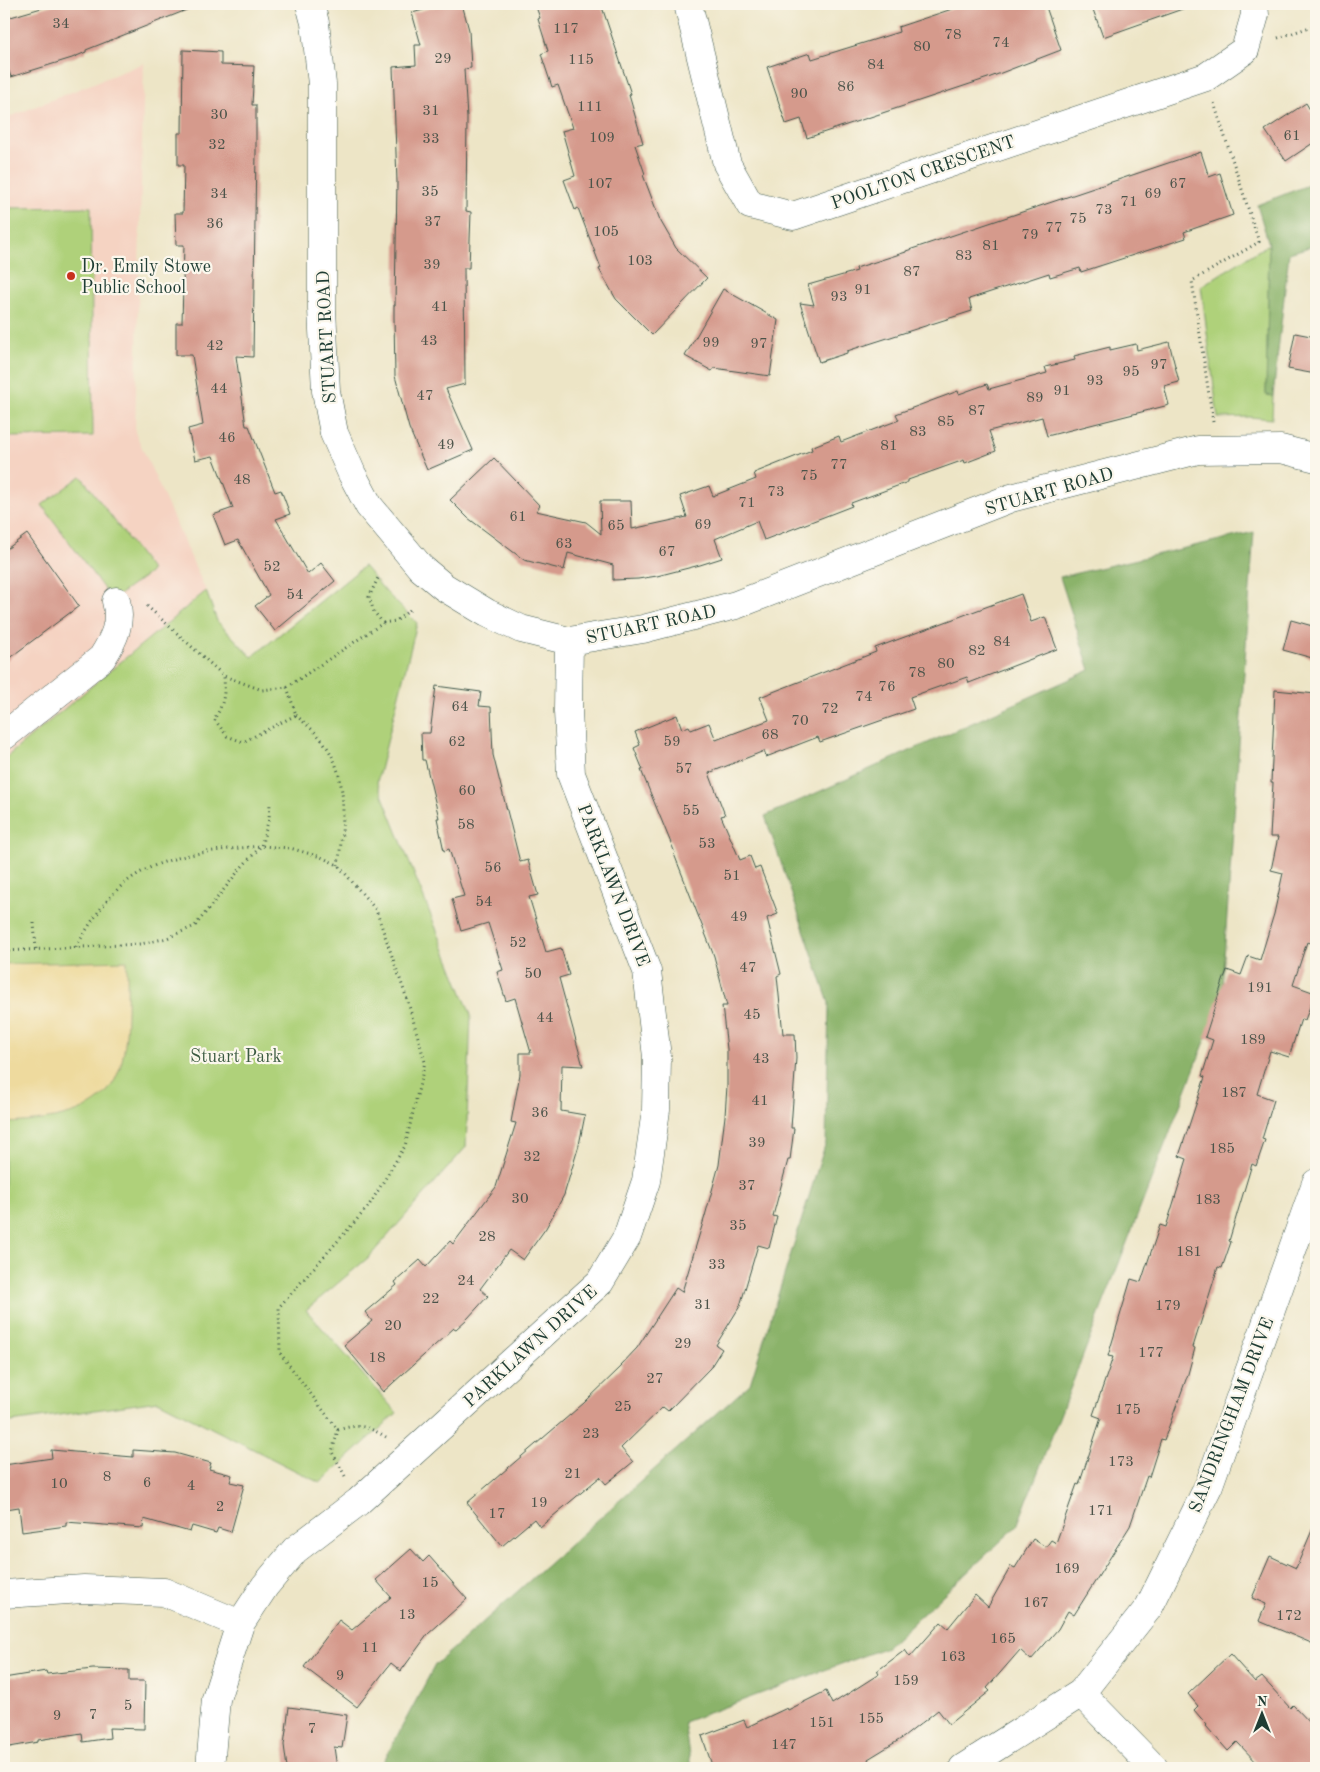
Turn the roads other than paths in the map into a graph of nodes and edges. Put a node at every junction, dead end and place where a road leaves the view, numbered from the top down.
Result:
1 (310, 4) edge
2 (688, 4) edge
3 (1254, 4) edge
4 (1316, 458) edge
5 (116, 600) road end
6 (569, 641) junction
7 (4, 736) edge
8 (1316, 1183) edge
9 (4, 1594) edge
10 (240, 1624) junction
11 (1081, 1693) junction
12 (210, 1768) edge
13 (963, 1768) edge
14 (1154, 1768) edge

1 - 6 street, STUART ROAD
2 - 3 street, POOLTON CRESCENT
4 - 6 street, STUART ROAD
5 - 7 street
6 - 10 street, PARKLAWN DRIVE
8 - 11 street, SANDRINGHAM DRIVE
9 - 10 street
10 - 12 street, PARKLAWN DRIVE
11 - 13 street, SANDRINGHAM DRIVE
11 - 14 street

